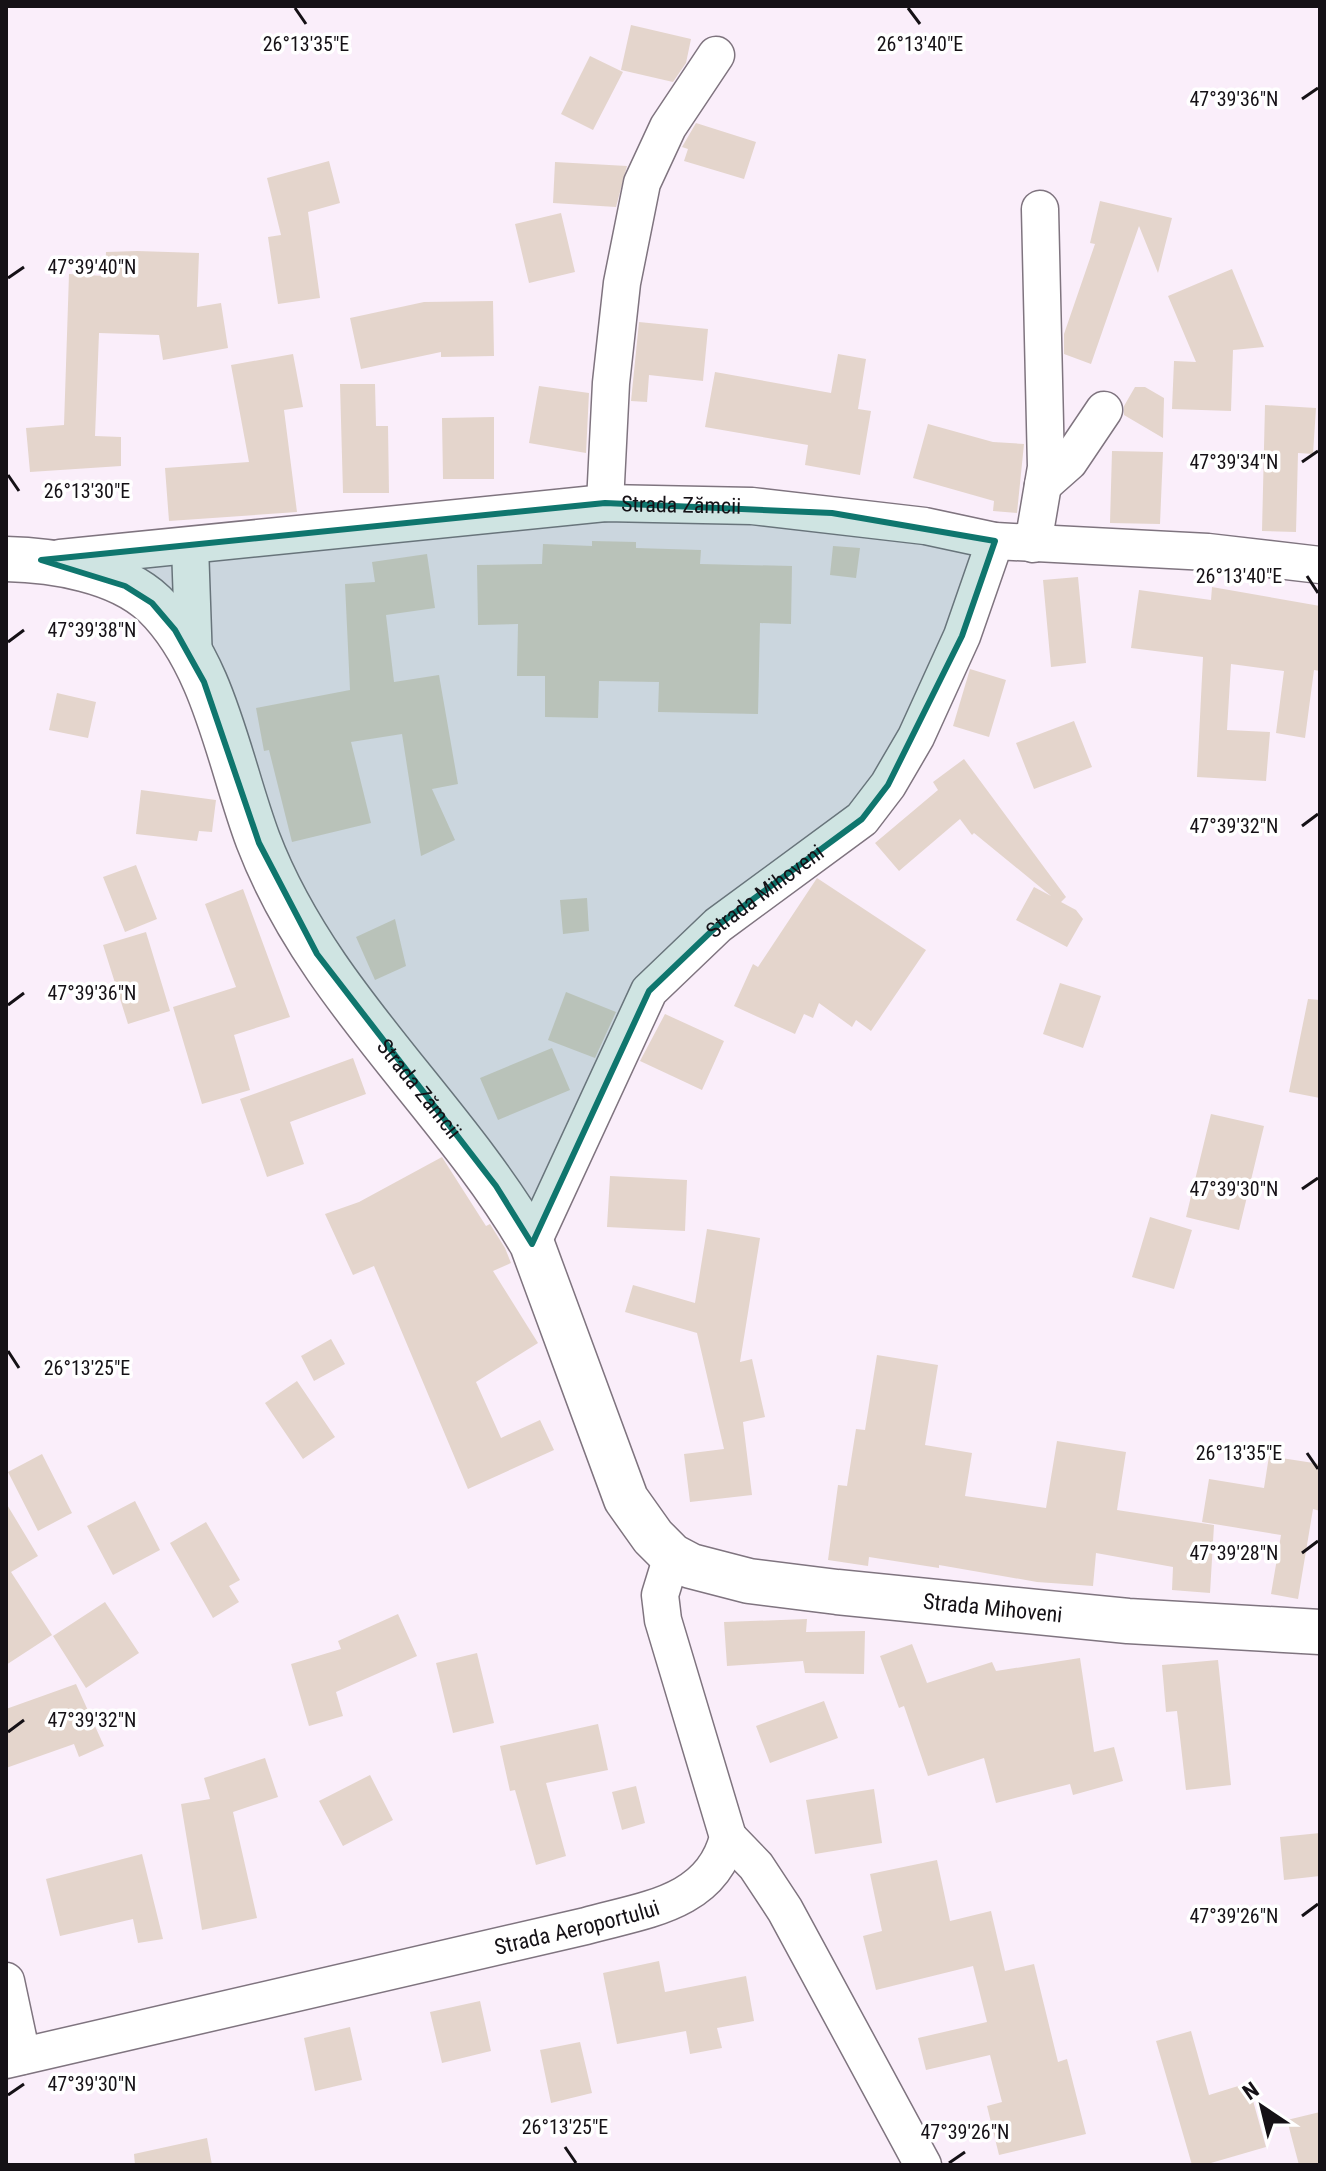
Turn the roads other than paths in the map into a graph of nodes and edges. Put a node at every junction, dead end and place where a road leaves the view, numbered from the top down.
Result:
1 (716, 55) dead end
2 (1040, 209) dead end
3 (1104, 410) dead end
4 (1043, 485) junction
5 (605, 503) junction
6 (995, 541) junction
7 (1033, 544) junction
8 (190, 546) junction
9 (24, 559) edge
10 (1320, 565) edge
11 (194, 662) junction
12 (532, 1244) junction
13 (672, 1556) junction
14 (1320, 1632) edge
15 (728, 1837) junction
16 (6, 1981) edge
17 (14, 2058) edge
18 (923, 2165) edge

1 - 5 street
2 - 4 street
3 - 4 street
4 - 7 street
5 - 6 street, Strada Zămcii
5 - 8 street, Strada Zămcii
6 - 7 street, Strada Zămcii
6 - 12 street, Strada Mihoveni
7 - 10 street, Strada Zămcii
8 - 9 street, Strada Zămcii
8 - 11 street
9 - 11 main road, Strada Zămcii
11 - 12 main road, Strada Zămcii
12 - 13 main road, Strada Zămcii
13 - 14 main road, Strada Mihoveni
13 - 15 street
15 - 17 street, Strada Aeroportului
15 - 18 street
16 - 17 street, Strada Aeroportului

